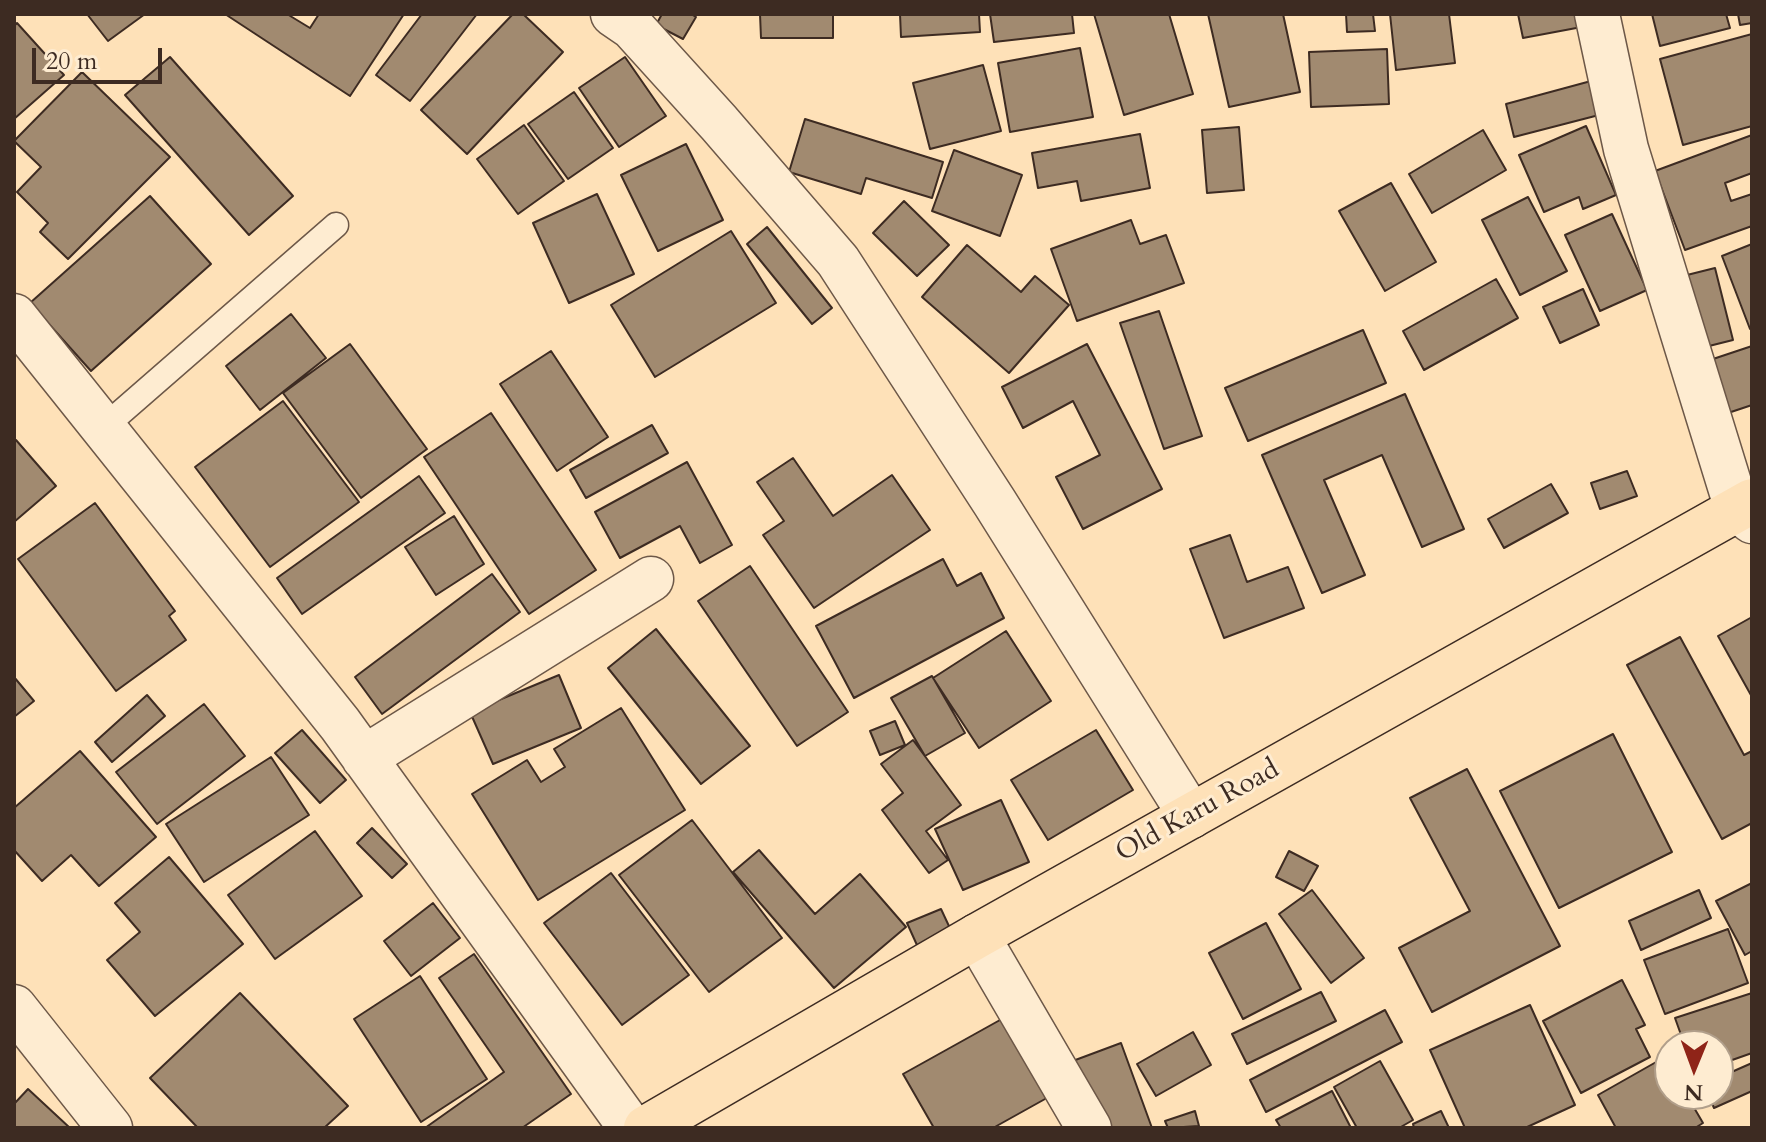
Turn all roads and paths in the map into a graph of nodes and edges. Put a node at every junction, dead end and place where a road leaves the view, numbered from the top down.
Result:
1 (613, 14) edge
2 (1597, 14) edge
3 (336, 225) dead end
4 (14, 316) edge
5 (103, 428) junction
6 (1747, 510) edge
7 (651, 579) dead end
8 (364, 758) junction
9 (1191, 816) junction
10 (977, 936) junction
11 (14, 1007) edge
12 (110, 1128) edge
13 (631, 1128) edge
14 (646, 1128) edge
15 (1089, 1128) edge

1 - 9 street
2 - 6 street
3 - 5 lane
4 - 5 street
5 - 8 street
6 - 9 main road, Old Karu Road
7 - 8 street
8 - 13 street
9 - 10 main road, Old Karu Road
10 - 14 main road, Old Karu Road
10 - 15 street
11 - 12 street

